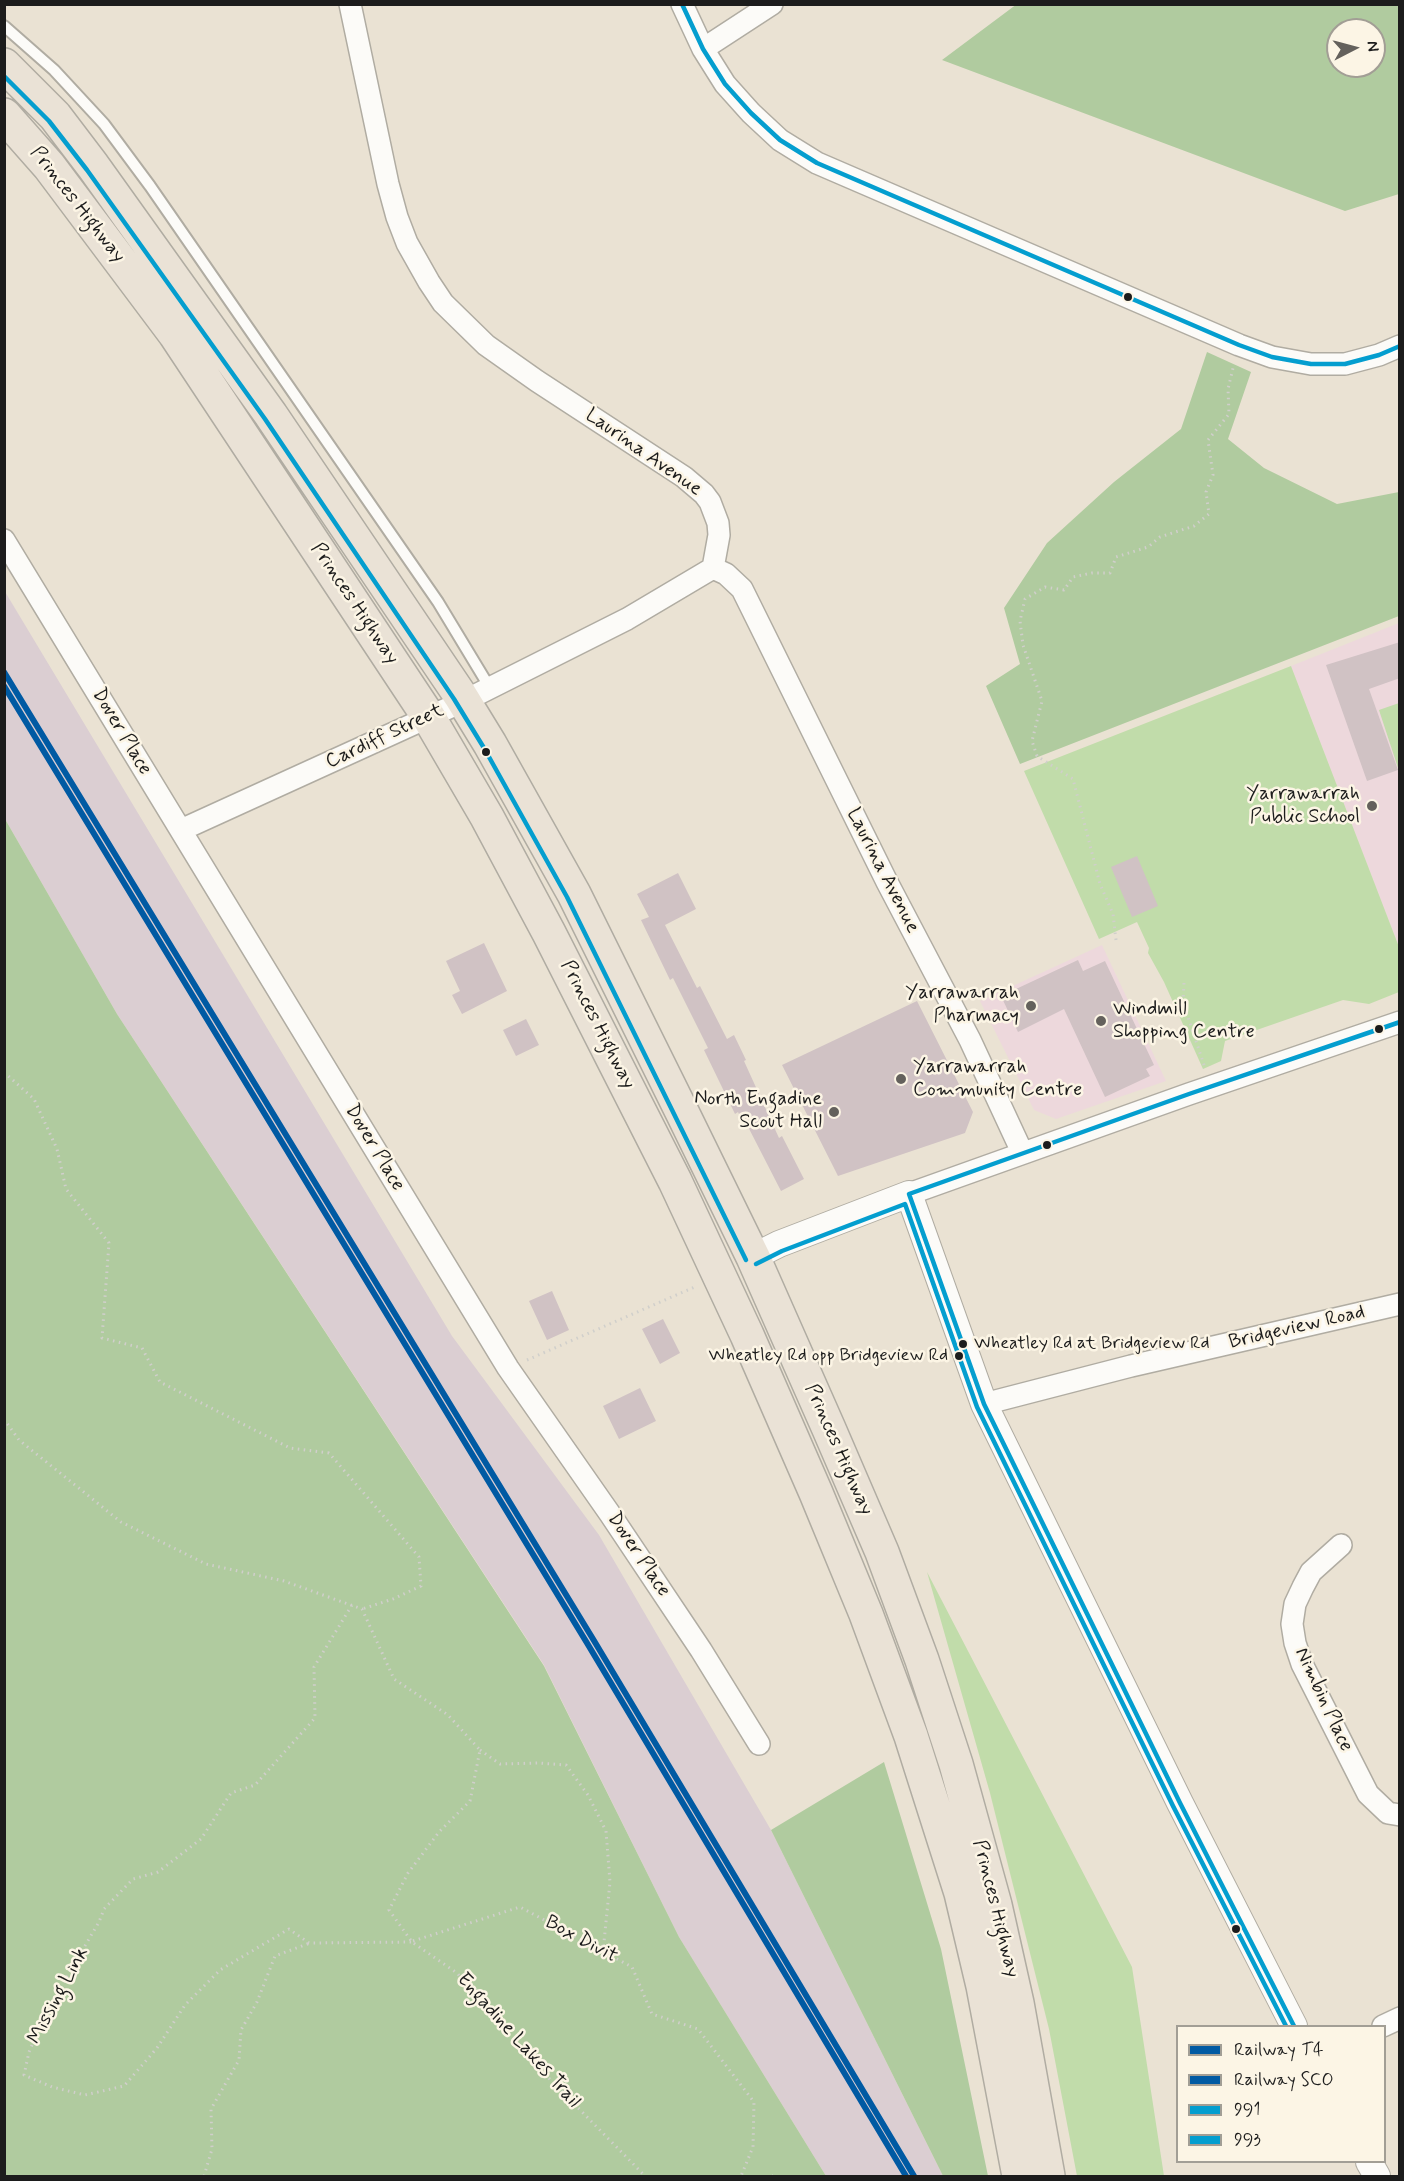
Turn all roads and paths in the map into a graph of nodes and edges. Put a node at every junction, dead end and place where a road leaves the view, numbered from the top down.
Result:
1 (350, 4) edge
2 (682, 4) edge
3 (772, 4) edge
4 (4, 26) edge
5 (703, 49) junction
6 (4, 65) edge
7 (4, 116) edge
8 (1239, 345) junction
9 (1400, 346) edge
10 (4, 540) edge
11 (713, 568) junction
12 (477, 694) junction
13 (428, 716) junction
14 (181, 830) junction
15 (1116, 940) dead end
16 (1184, 983) dead end
17 (1400, 1022) edge
18 (4, 1072) edge
19 (1206, 1072) dead end
20 (1022, 1152) junction
21 (909, 1194) junction
22 (686, 1203) junction
23 (753, 1257) junction
24 (707, 1282) dead end
25 (1400, 1304) edge
26 (507, 1368) junction
27 (984, 1404) junction
28 (4, 1419) edge
29 (837, 1543) junction
30 (1341, 1545) dead end
31 (352, 1605) junction
32 (362, 1609) junction
33 (759, 1744) dead end
34 (480, 1750) junction
35 (1400, 1815) edge
36 (412, 1942) junction
37 (309, 1943) junction
38 (603, 1952) junction
39 (1400, 2018) edge
40 (1293, 2025) edge
41 (1385, 2025) edge
42 (204, 2176) edge
43 (645, 2176) edge
44 (741, 2176) edge
45 (1019, 2176) edge
46 (1048, 2176) edge

1 - 11 street, Laurina Avenue
2 - 5 street
3 - 5 street
4 - 12 lane
5 - 8 street
6 - 12 highway, Princes Highway
7 - 13 highway, Princes Highway
8 - 9 street
8 - 15 path
10 - 14 street, Dover Place
11 - 12 street, Cardiff Street
11 - 20 street, Laurina Avenue
12 - 13 street, Cardiff Street
12 - 23 highway, Princes Highway
13 - 14 street, Cardiff Street
13 - 22 highway, Princes Highway
14 - 26 street, Dover Place
16 - 19 path
17 - 20 street
18 - 32 path
20 - 21 street
21 - 23 street
21 - 27 street
22 - 23 highway
22 - 29 highway, Princes Highway
23 - 29 highway
23 - 46 highway, Princes Highway
24 - 26 path
25 - 27 street, Bridgeview Road
26 - 33 street, Dover Place
27 - 40 street
28 - 31 path
29 - 45 highway, Princes Highway
30 - 35 street, Nimbin Place
31 - 32 path
31 - 37 path, Missing Link
32 - 34 path
34 - 36 path, Engadine Lakes Trail
34 - 38 path
36 - 37 path, Missing Link
36 - 38 path, Box Divit
36 - 43 path, Engadine Lakes Trail
37 - 42 path
38 - 44 path, Box Divit
39 - 41 street

